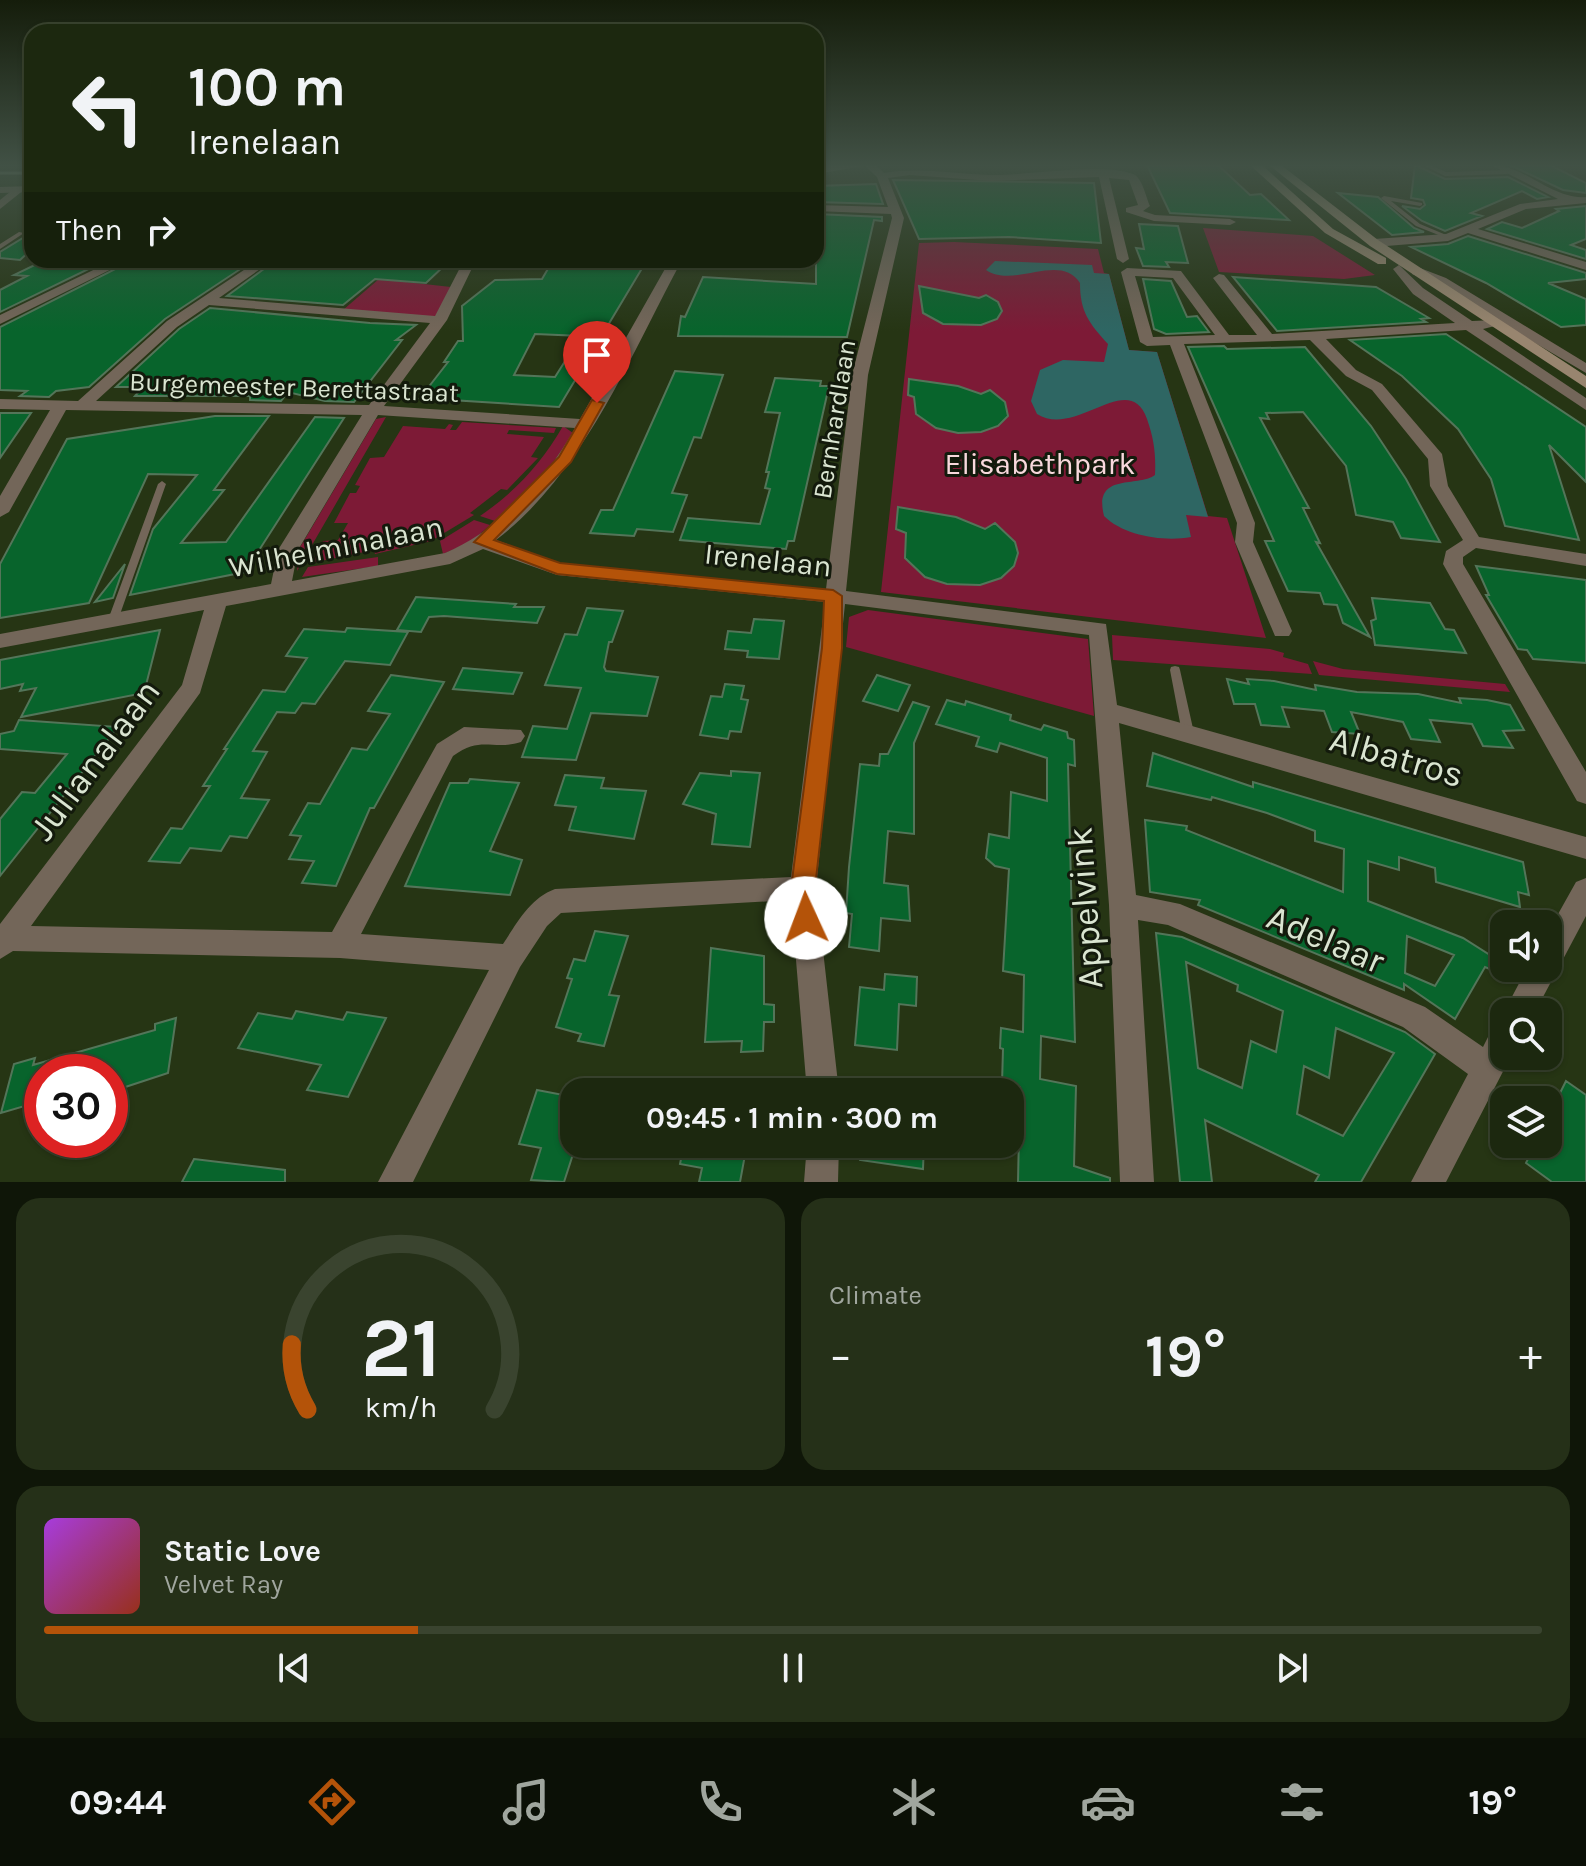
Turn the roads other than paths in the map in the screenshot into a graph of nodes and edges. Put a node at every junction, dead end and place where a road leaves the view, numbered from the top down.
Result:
1 (898, 220) edge
2 (1116, 220) edge
3 (1195, 220) edge
4 (1321, 220) edge
5 (1345, 220) edge
6 (1412, 220) edge
7 (1492, 220) edge
8 (1230, 222) dead end
9 (1470, 230) junction
10 (21, 233) dead end
11 (1448, 237) junction
12 (1374, 243) junction
13 (1349, 244) junction
14 (0, 247) edge
15 (1123, 259) dead end
16 (1586, 266) edge
17 (107, 268) edge
18 (255, 268) edge
19 (466, 268) edge
20 (672, 268) edge
21 (1399, 269) junction
22 (1415, 270) junction
23 (1219, 278) dead end
24 (1450, 295) junction
25 (205, 301) junction
26 (0, 320) edge
27 (440, 320) junction
28 (1496, 324) junction
29 (1473, 326) junction
30 (1315, 337) junction
31 (1224, 338) junction
32 (1268, 339) junction
33 (1175, 340) junction
34 (1586, 369) edge
35 (1586, 383) edge
36 (0, 404) edge
37 (1586, 405) edge
38 (60, 406) junction
39 (81, 406) junction
40 (373, 410) junction
41 (585, 424) junction
42 (162, 484) dead end
43 (0, 512) edge
44 (482, 542) junction
45 (1473, 542) junction
46 (1586, 560) edge
47 (280, 589) junction
48 (833, 596) junction
49 (217, 601) junction
50 (113, 620) junction
51 (1099, 629) joint
52 (1282, 631) dead end
53 (0, 641) edge
54 (1175, 670) dead end
55 (1107, 711) junction
56 (1188, 733) junction
57 (513, 736) dead end
58 (1586, 794) edge
59 (1586, 848) edge
60 (803, 888) junction
61 (1586, 890) edge
62 (1123, 905) junction
63 (1562, 934) edge
64 (3, 942) edge
65 (340, 945) junction
66 (510, 958) junction
67 (1490, 1064) edge
68 (1487, 1069) junction
69 (822, 1078) edge
70 (822, 1158) edge
71 (395, 1182) edge
72 (821, 1182) edge
73 (1137, 1182) edge
74 (1428, 1182) edge

1 - 48 street, Bernhardlaan
2 - 15 street
3 - 8 street
4 - 13 main road
5 - 12 main road
6 - 11 lane
7 - 9 street
9 - 11 street
9 - 16 street
10 - 14 lane
11 - 12 street
12 - 13 main road
12 - 22 main road
13 - 21 main road
17 - 26 street
18 - 25 street
19 - 27 street
20 - 41 street, Wilhelminalaan
21 - 24 main road
21 - 29 street
22 - 24 main road
22 - 34 street
23 - 32 street
24 - 28 main road
25 - 27 street
25 - 39 street
27 - 40 street
28 - 29 street
28 - 35 main road
29 - 30 street
29 - 37 street
30 - 32 street
30 - 45 street
31 - 32 street
31 - 33 street
31 - 33 street
33 - 52 street
36 - 38 street, Burgemeester Berettastraat
38 - 39 street, Burgemeester Berettastraat
38 - 43 street
39 - 40 street, Burgemeester Berettastraat
40 - 41 street, Burgemeester Berettastraat
40 - 47 street
41 - 44 street, Wilhelminalaan
42 - 50 lane
44 - 47 street, Wilhelminalaan
44 - 48 street, Irenelaan
45 - 46 street
45 - 58 street
47 - 49 street, Wilhelminalaan
48 - 51 street, Irenelaan
48 - 60 street, Bernhardlaan
49 - 50 street, Wilhelminalaan
49 - 64 street, Julianalaan
50 - 53 street, Wilhelminalaan
51 - 55 street, Appelvink
54 - 56 lane
55 - 56 street, Albatros
55 - 62 street, Appelvink
56 - 59 street, Albatros
57 - 65 street
60 - 66 street
60 - 69 street, Bernhardlaan
61 - 63 street
62 - 68 street, Adelaar
62 - 73 street, Appelvink
64 - 65 street
65 - 66 street
66 - 71 street
67 - 68 street
68 - 74 street
70 - 72 street

